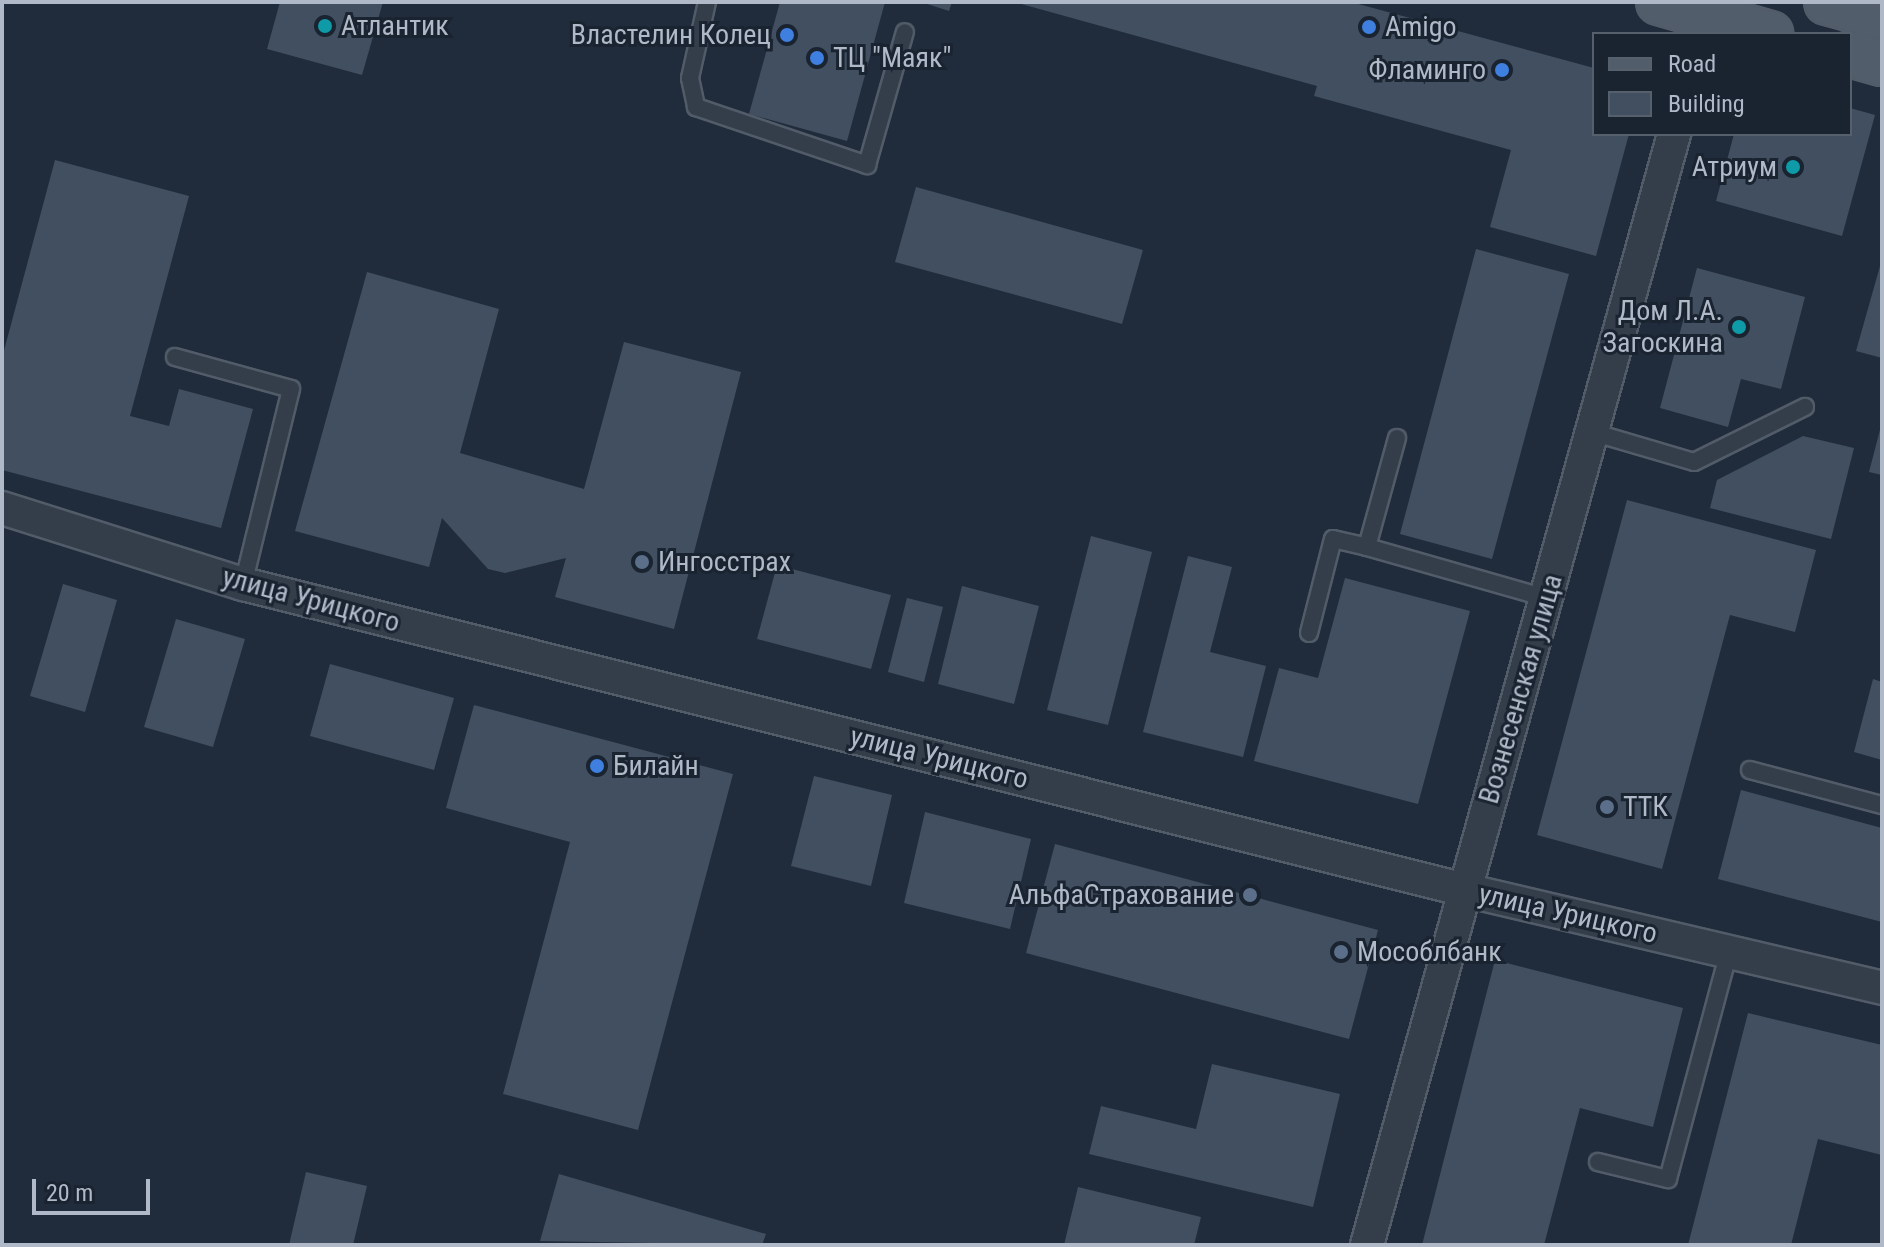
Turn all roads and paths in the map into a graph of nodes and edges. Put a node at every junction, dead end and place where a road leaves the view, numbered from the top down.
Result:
1 (707, 2) edge
2 (1659, 2) edge
3 (1827, 2) edge
4 (1704, 17) edge
5 (1882, 17) edge
6 (905, 32) dead end
7 (1762, 32) edge
8 (1852, 55) edge
9 (1882, 63) edge
10 (1673, 136) edge
11 (175, 357) dead end
12 (1805, 407) dead end
13 (1592, 432) junction
14 (1397, 438) dead end
15 (2, 508) edge
16 (1367, 547) junction
17 (243, 584) junction
18 (1546, 598) junction
19 (1309, 633) dead end
20 (1750, 770) dead end
21 (1882, 805) edge
22 (1465, 890) junction
23 (1729, 952) junction
24 (1882, 988) edge
25 (1598, 1162) dead end
26 (1367, 1245) edge

1 - 6 lane
2 - 4 main road
3 - 5 main road
4 - 7 main road
8 - 9 main road
10 - 13 street, Вознесенская улица
11 - 17 lane
12 - 13 lane
13 - 18 street, Вознесенская улица
14 - 16 lane
15 - 17 street, улица Урицкого
16 - 18 lane
16 - 19 lane
17 - 22 street, улица Урицкого
18 - 22 street, Вознесенская улица
20 - 21 lane
22 - 23 street, улица Урицкого
22 - 26 street, Вознесенская улица
23 - 24 street, улица Урицкого
23 - 25 lane

